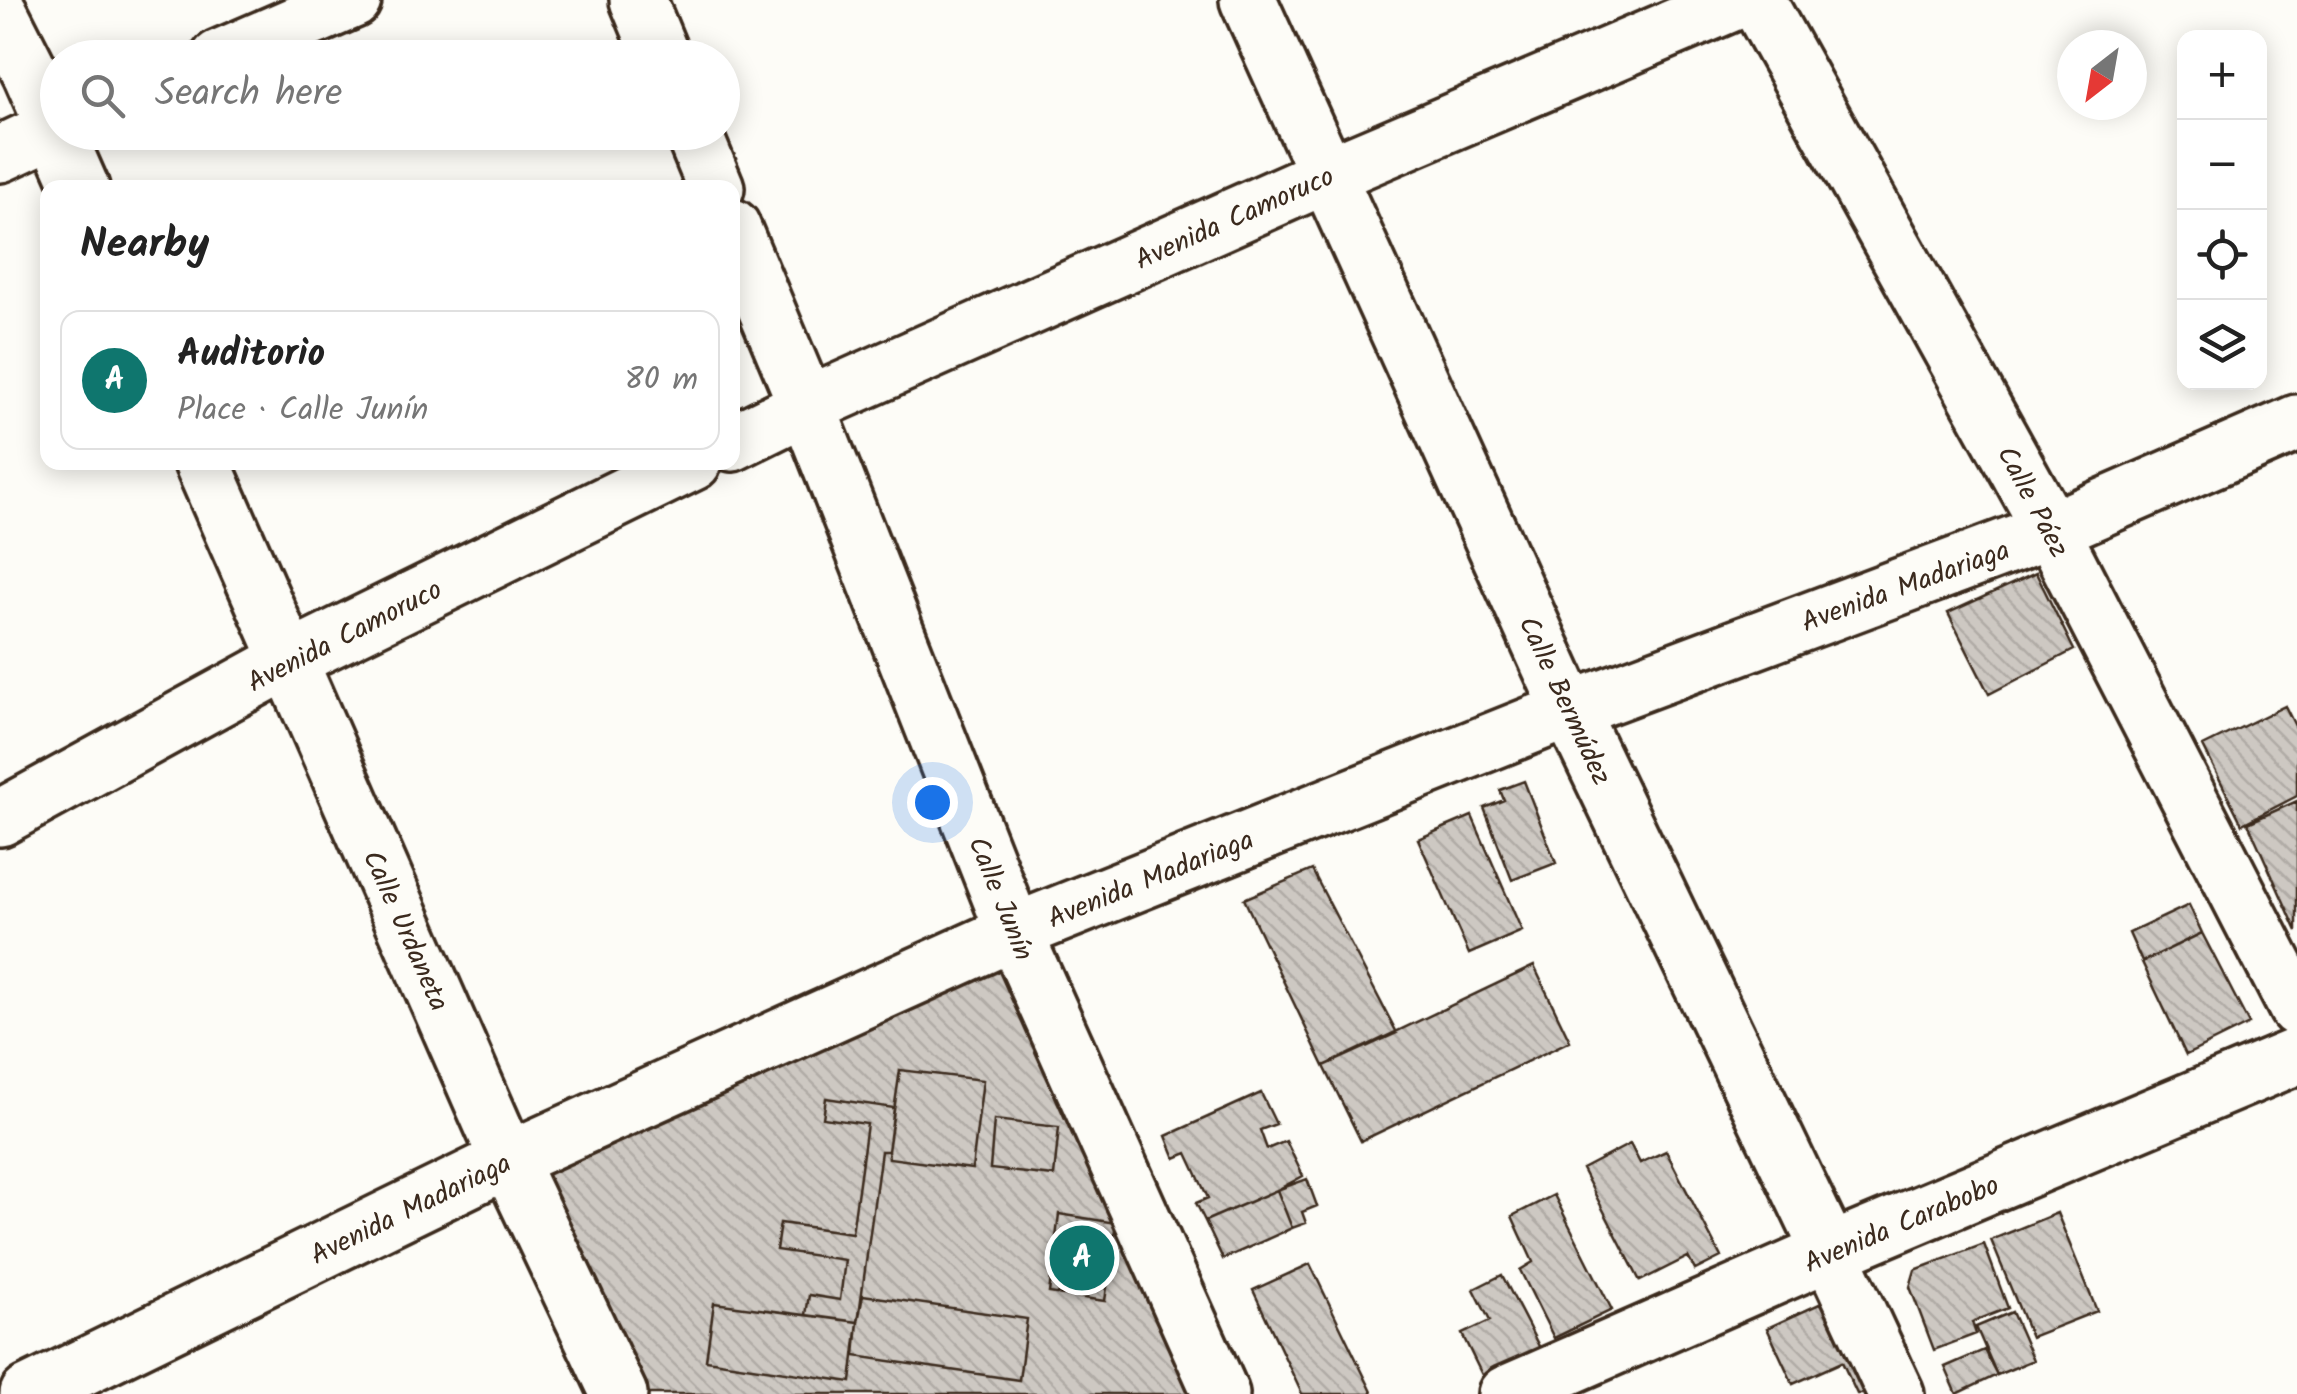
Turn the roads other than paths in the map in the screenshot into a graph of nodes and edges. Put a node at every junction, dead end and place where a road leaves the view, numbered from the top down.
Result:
1 (354, 0) edge
2 (638, 0) edge
3 (1248, 0) edge
4 (1739, 0) edge
5 (1758, 0) edge
6 (0, 13) edge
7 (261, 40) edge
8 (655, 40) edge
9 (40, 94) edge
10 (40, 135) edge
11 (65, 150) edge
12 (700, 150) edge
13 (0, 154) edge
14 (1327, 176) junction
15 (78, 180) edge
16 (713, 180) edge
17 (740, 246) edge
18 (807, 406) junction
19 (2297, 423) edge
20 (740, 439) edge
21 (206, 470) edge
22 (677, 470) edge
23 (2051, 530) junction
24 (289, 660) junction
25 (1570, 710) junction
26 (0, 818) edge
27 (1014, 932) junction
28 (2297, 1008) edge
29 (2297, 1056) edge
30 (508, 1160) junction
31 (1830, 1252) junction
32 (28, 1394) edge
33 (619, 1394) edge
34 (1221, 1394) edge
35 (1506, 1394) edge
36 (1896, 1394) edge

1 - 7 street
2 - 8 street
3 - 14 street, Calle Bermúdez
4 - 14 street, Avenida Camoruco
5 - 23 street, Calle Páez
6 - 9 street
10 - 13 street
11 - 15 street
12 - 16 street
14 - 18 street, Avenida Camoruco
14 - 25 street, Calle Bermúdez
17 - 18 street, Calle Junín
18 - 20 street, Avenida Camoruco
18 - 27 street, Calle Junín
19 - 23 street, Avenida Madariaga
21 - 24 street, Calle Urdaneta
22 - 24 street, Avenida Camoruco
23 - 25 street, Avenida Madariaga
23 - 28 street, Calle Páez
24 - 26 street, Avenida Camoruco
24 - 30 street, Calle Urdaneta
25 - 27 street, Avenida Madariaga
25 - 31 street, Calle Bermúdez
27 - 30 street, Avenida Madariaga
27 - 34 street, Calle Junín
29 - 31 street, Avenida Carabobo
30 - 32 street, Avenida Madariaga
30 - 33 street, Calle Urdaneta
31 - 35 street, Avenida Carabobo
31 - 36 street, Calle Bermúdez

